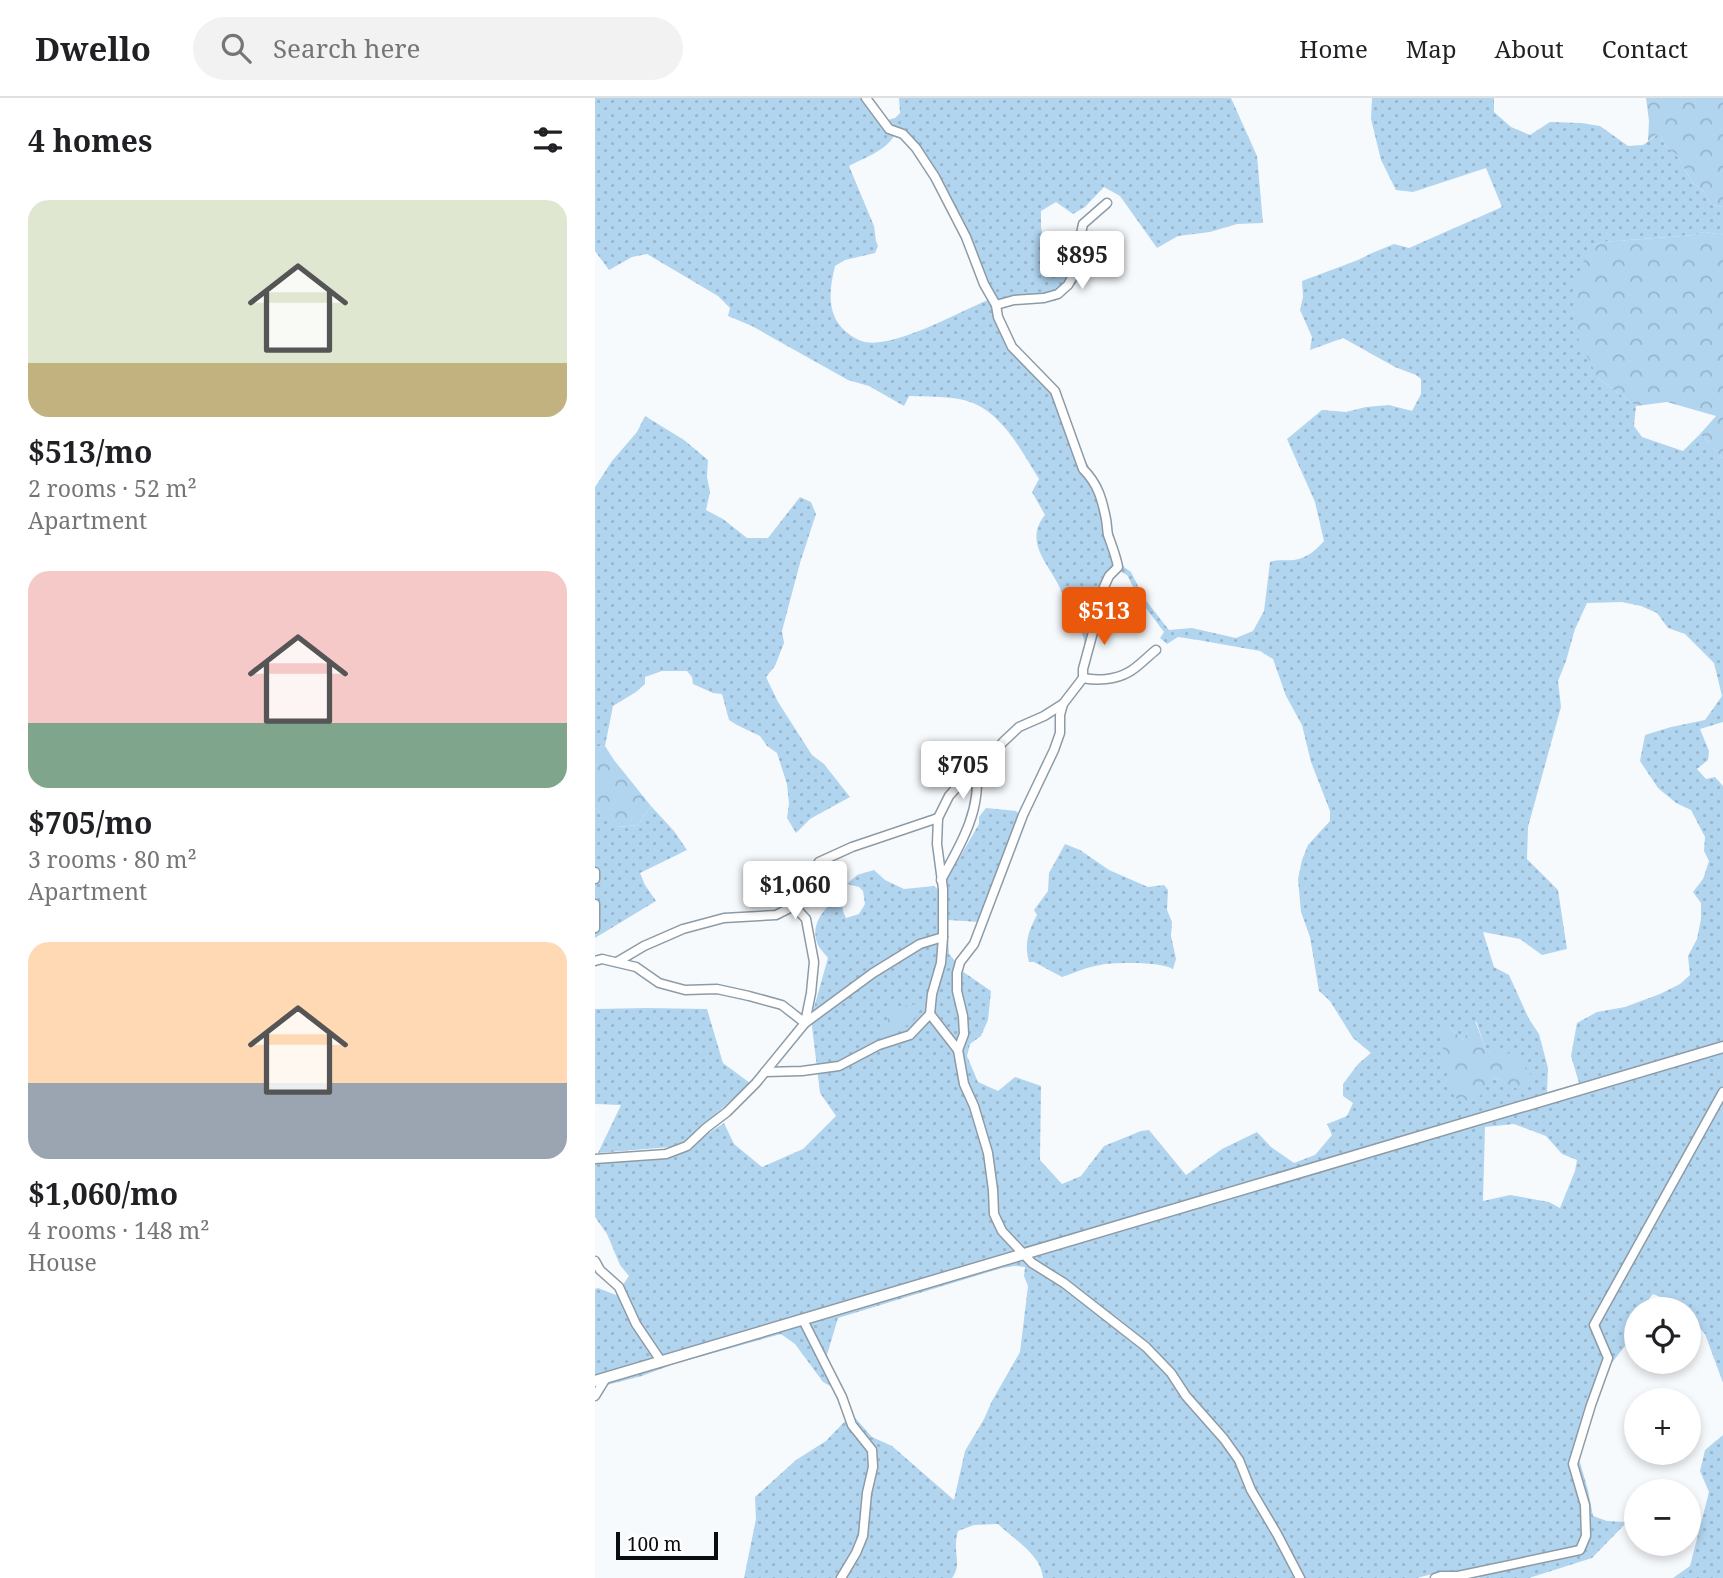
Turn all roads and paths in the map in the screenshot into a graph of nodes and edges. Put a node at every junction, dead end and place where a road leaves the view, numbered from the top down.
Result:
1 (866, 98) edge
2 (1107, 203) dead end
3 (996, 305) junction
4 (1156, 650) dead end
5 (1083, 678) junction
6 (1063, 704) junction
7 (977, 769) junction
8 (938, 818) junction
9 (595, 872) edge
10 (595, 879) edge
11 (941, 880) junction
12 (595, 904) edge
13 (794, 906) junction
14 (595, 929) edge
15 (943, 937) junction
16 (595, 961) edge
17 (617, 962) junction
18 (930, 1014) junction
19 (805, 1023) junction
20 (1723, 1047) edge
21 (958, 1051) junction
22 (765, 1072) junction
23 (1723, 1092) edge
24 (595, 1159) edge
25 (1024, 1255) junction
26 (595, 1261) edge
27 (803, 1320) junction
28 (661, 1362) junction
29 (606, 1378) junction
30 (595, 1381) edge
31 (595, 1396) edge
32 (1458, 1577) edge
33 (841, 1578) edge
34 (1300, 1578) edge
35 (1435, 1578) edge

1 - 3 street
2 - 3 street
3 - 5 street
4 - 5 street
5 - 6 street
6 - 7 street
6 - 21 street
7 - 8 street
7 - 11 street
8 - 11 street
8 - 13 street
9 - 10 street
11 - 15 street
12 - 14 street
13 - 17 street
13 - 19 street
15 - 18 street
15 - 19 street
16 - 17 street
17 - 19 street
18 - 21 street
18 - 22 street
19 - 22 street
20 - 25 street
21 - 25 street
22 - 24 street
23 - 32 street
25 - 27 street
25 - 34 street
26 - 28 street
27 - 28 street
27 - 33 street
28 - 29 street
29 - 30 street
29 - 31 street
32 - 35 street

